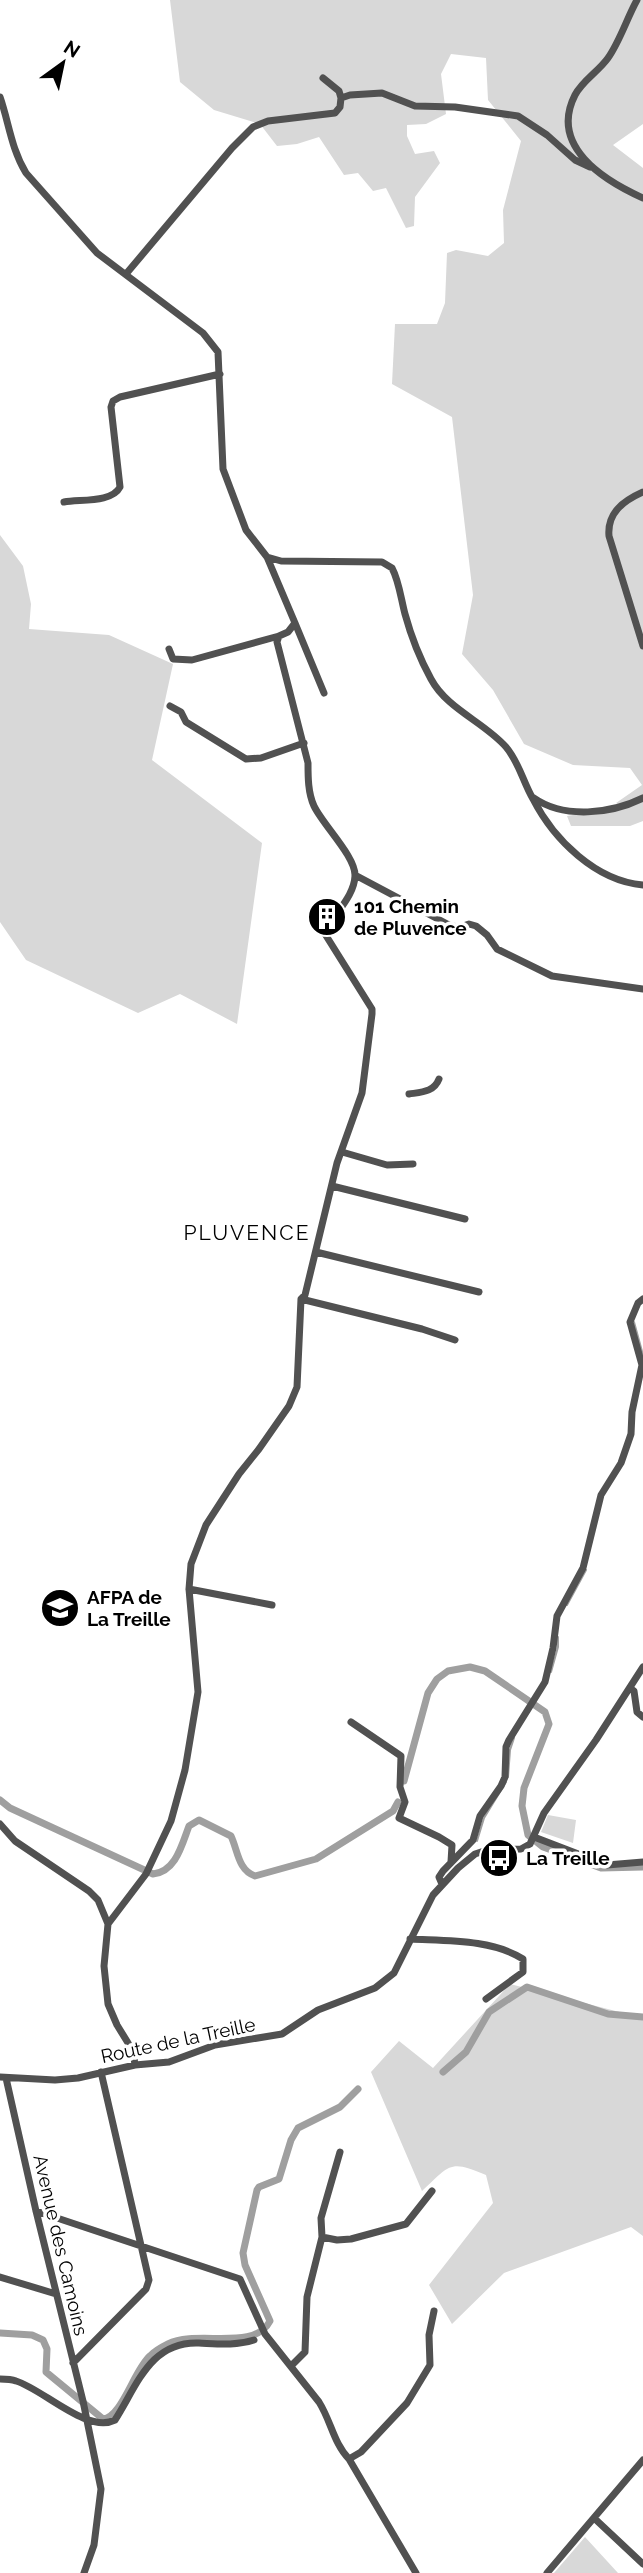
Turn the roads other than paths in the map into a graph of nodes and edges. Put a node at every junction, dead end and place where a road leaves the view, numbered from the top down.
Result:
1 (637, 0) edge
2 (323, 78) dead end
3 (0, 97) edge
4 (341, 99) junction
5 (590, 167) junction
6 (643, 198) edge
7 (126, 274) junction
8 (220, 374) junction
9 (643, 492) edge
10 (64, 502) dead end
11 (267, 557) junction
12 (295, 623) junction
13 (279, 636) junction
14 (643, 646) edge
15 (169, 649) dead end
16 (324, 693) dead end
17 (170, 706) dead end
18 (304, 743) junction
19 (531, 796) junction
20 (643, 797) edge
21 (355, 875) junction
22 (643, 885) edge
23 (643, 989) edge
24 (439, 1079) dead end
25 (409, 1094) dead end
26 (342, 1152) junction
27 (413, 1164) dead end
28 (332, 1186) junction
29 (465, 1219) dead end
30 (316, 1252) junction
31 (479, 1292) dead end
32 (301, 1299) junction
33 (643, 1299) edge
34 (454, 1340) dead end
35 (190, 1588) junction
36 (272, 1605) dead end
37 (643, 1667) edge
38 (630, 1688) junction
39 (643, 1717) edge
40 (351, 1723) dead end
41 (0, 1824) edge
42 (533, 1839) junction
43 (451, 1862) junction
44 (643, 1862) edge
45 (442, 1884) junction
46 (108, 1924) junction
47 (410, 1939) junction
48 (486, 1999) dead end
49 (135, 2065) junction
50 (101, 2072) junction
51 (3, 2077) edge
52 (340, 2152) dead end
53 (432, 2191) dead end
54 (36, 2211) junction
55 (322, 2237) junction
56 (142, 2246) junction
57 (0, 2277) edge
58 (56, 2294) junction
59 (434, 2311) dead end
60 (254, 2340) dead end
61 (73, 2363) junction
62 (291, 2365) junction
63 (0, 2379) edge
64 (86, 2415) junction
65 (349, 2459) junction
66 (643, 2460) edge
67 (594, 2518) junction
68 (643, 2564) edge
69 (84, 2573) edge
70 (416, 2573) edge
71 (547, 2573) edge

1 - 5 street
2 - 4 street
3 - 7 street
4 - 5 street
4 - 7 street
5 - 6 street
7 - 8 street
8 - 10 street
8 - 11 street
9 - 14 street
11 - 12 street
11 - 19 street
12 - 13 street
12 - 16 street
13 - 15 street
13 - 18 street
17 - 18 street
18 - 21 street
19 - 20 street
19 - 22 street
21 - 23 street
21 - 26 street
24 - 25 street
26 - 27 street
26 - 28 street
28 - 29 street
28 - 30 street
30 - 31 street
30 - 32 street
32 - 34 street
32 - 35 street
33 - 43 street
35 - 36 street
35 - 46 street
37 - 38 street
38 - 39 street
38 - 42 street
40 - 43 street
41 - 46 street
42 - 44 street
42 - 45 street, Route de la Treille
43 - 45 street
45 - 47 street, Route de la Treille
46 - 49 street
47 - 48 street
47 - 49 street, Route de la Treille
49 - 50 street, Route de la Treille
50 - 51 street, Route de la Treille
50 - 56 street
51 - 54 street, Avenue des Camoins
52 - 55 street
53 - 55 street
54 - 56 street
54 - 58 street, Avenue des Camoins
55 - 62 street
56 - 61 street
56 - 62 street
57 - 58 street
58 - 61 street, Avenue des Camoins
59 - 65 street
60 - 64 street
61 - 64 street, Avenue des Camoins
62 - 65 street
63 - 64 street
64 - 69 street, Avenue des Camoins
65 - 70 street
66 - 67 street
67 - 68 street
67 - 71 street

